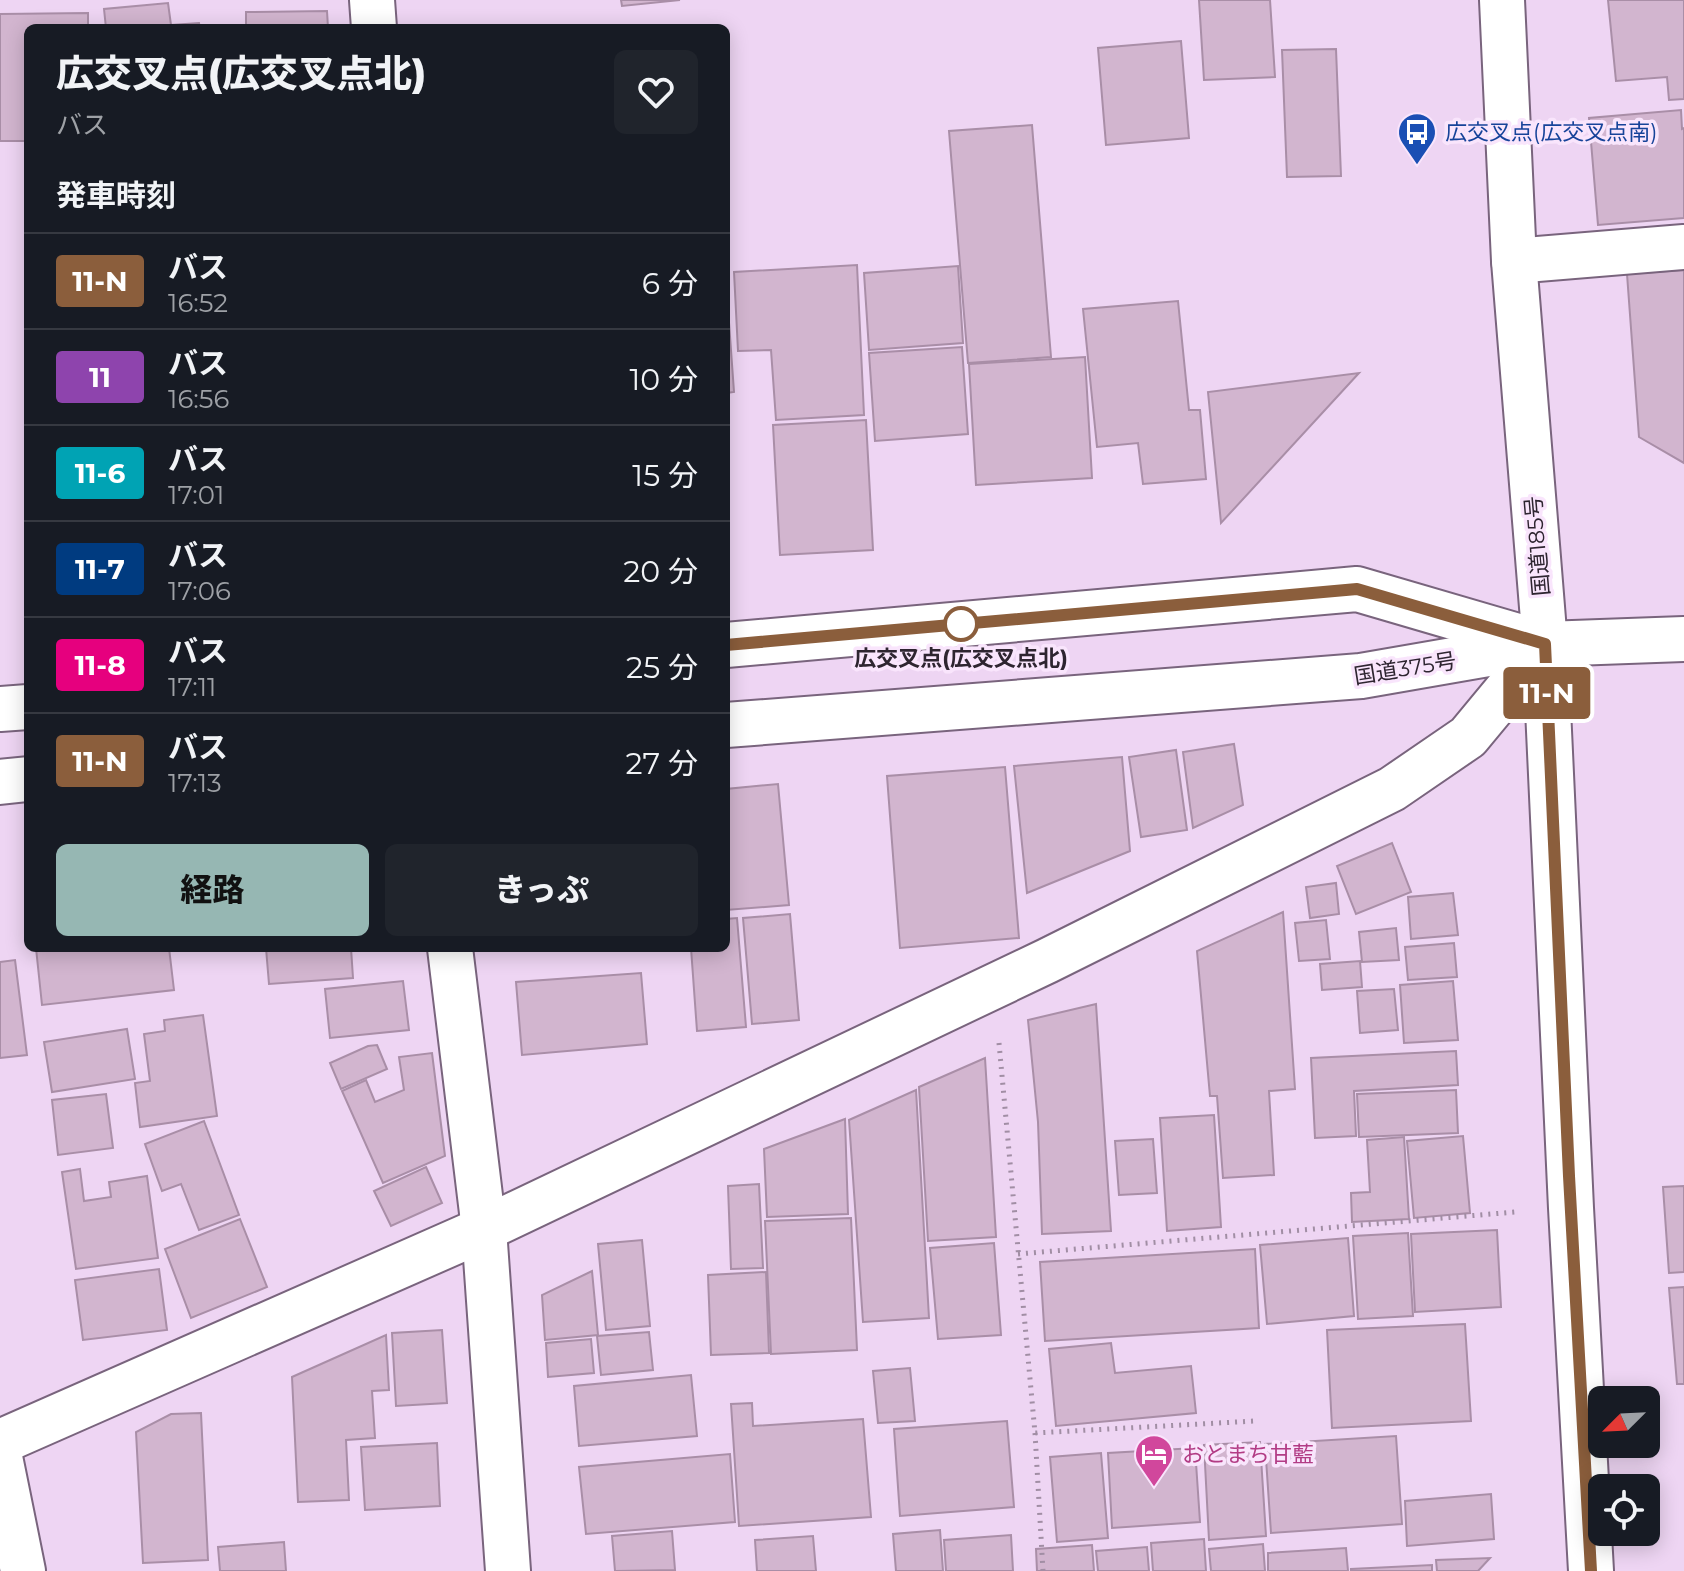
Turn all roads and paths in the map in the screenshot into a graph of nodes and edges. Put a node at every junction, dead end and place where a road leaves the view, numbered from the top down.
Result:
1 (372, 0) edge
2 (1502, 0) edge
3 (374, 24) edge
4 (1684, 247) edge
5 (1514, 261) junction
6 (1684, 639) edge
7 (1545, 644) junction
8 (730, 645) edge
9 (24, 707) edge
10 (0, 709) edge
11 (730, 725) edge
12 (24, 779) edge
13 (0, 782) edge
14 (450, 952) edge
15 (994, 986) junction
16 (1571, 1208) junction
17 (484, 1229) junction
18 (1018, 1254) junction
19 (1255, 1421) dead end
20 (1035, 1433) junction
21 (0, 1442) edge
22 (0, 1457) edge
23 (23, 1571) edge
24 (508, 1571) edge
25 (1043, 1571) edge
26 (1591, 1571) edge

1 - 3 main road
2 - 5 main road, 国道185号
4 - 5 main road
5 - 7 main road, 国道185号
6 - 7 main road
7 - 8 main road, 国道375号
7 - 11 main road, 国道375号
7 - 15 main road
7 - 16 main road, 国道185号
9 - 10 main road
12 - 13 main road
14 - 17 main road
15 - 17 main road
15 - 18 path
16 - 18 path
16 - 26 main road, 国道185号
17 - 21 main road
17 - 24 main road
18 - 20 path
19 - 20 path
20 - 25 path
22 - 23 main road

